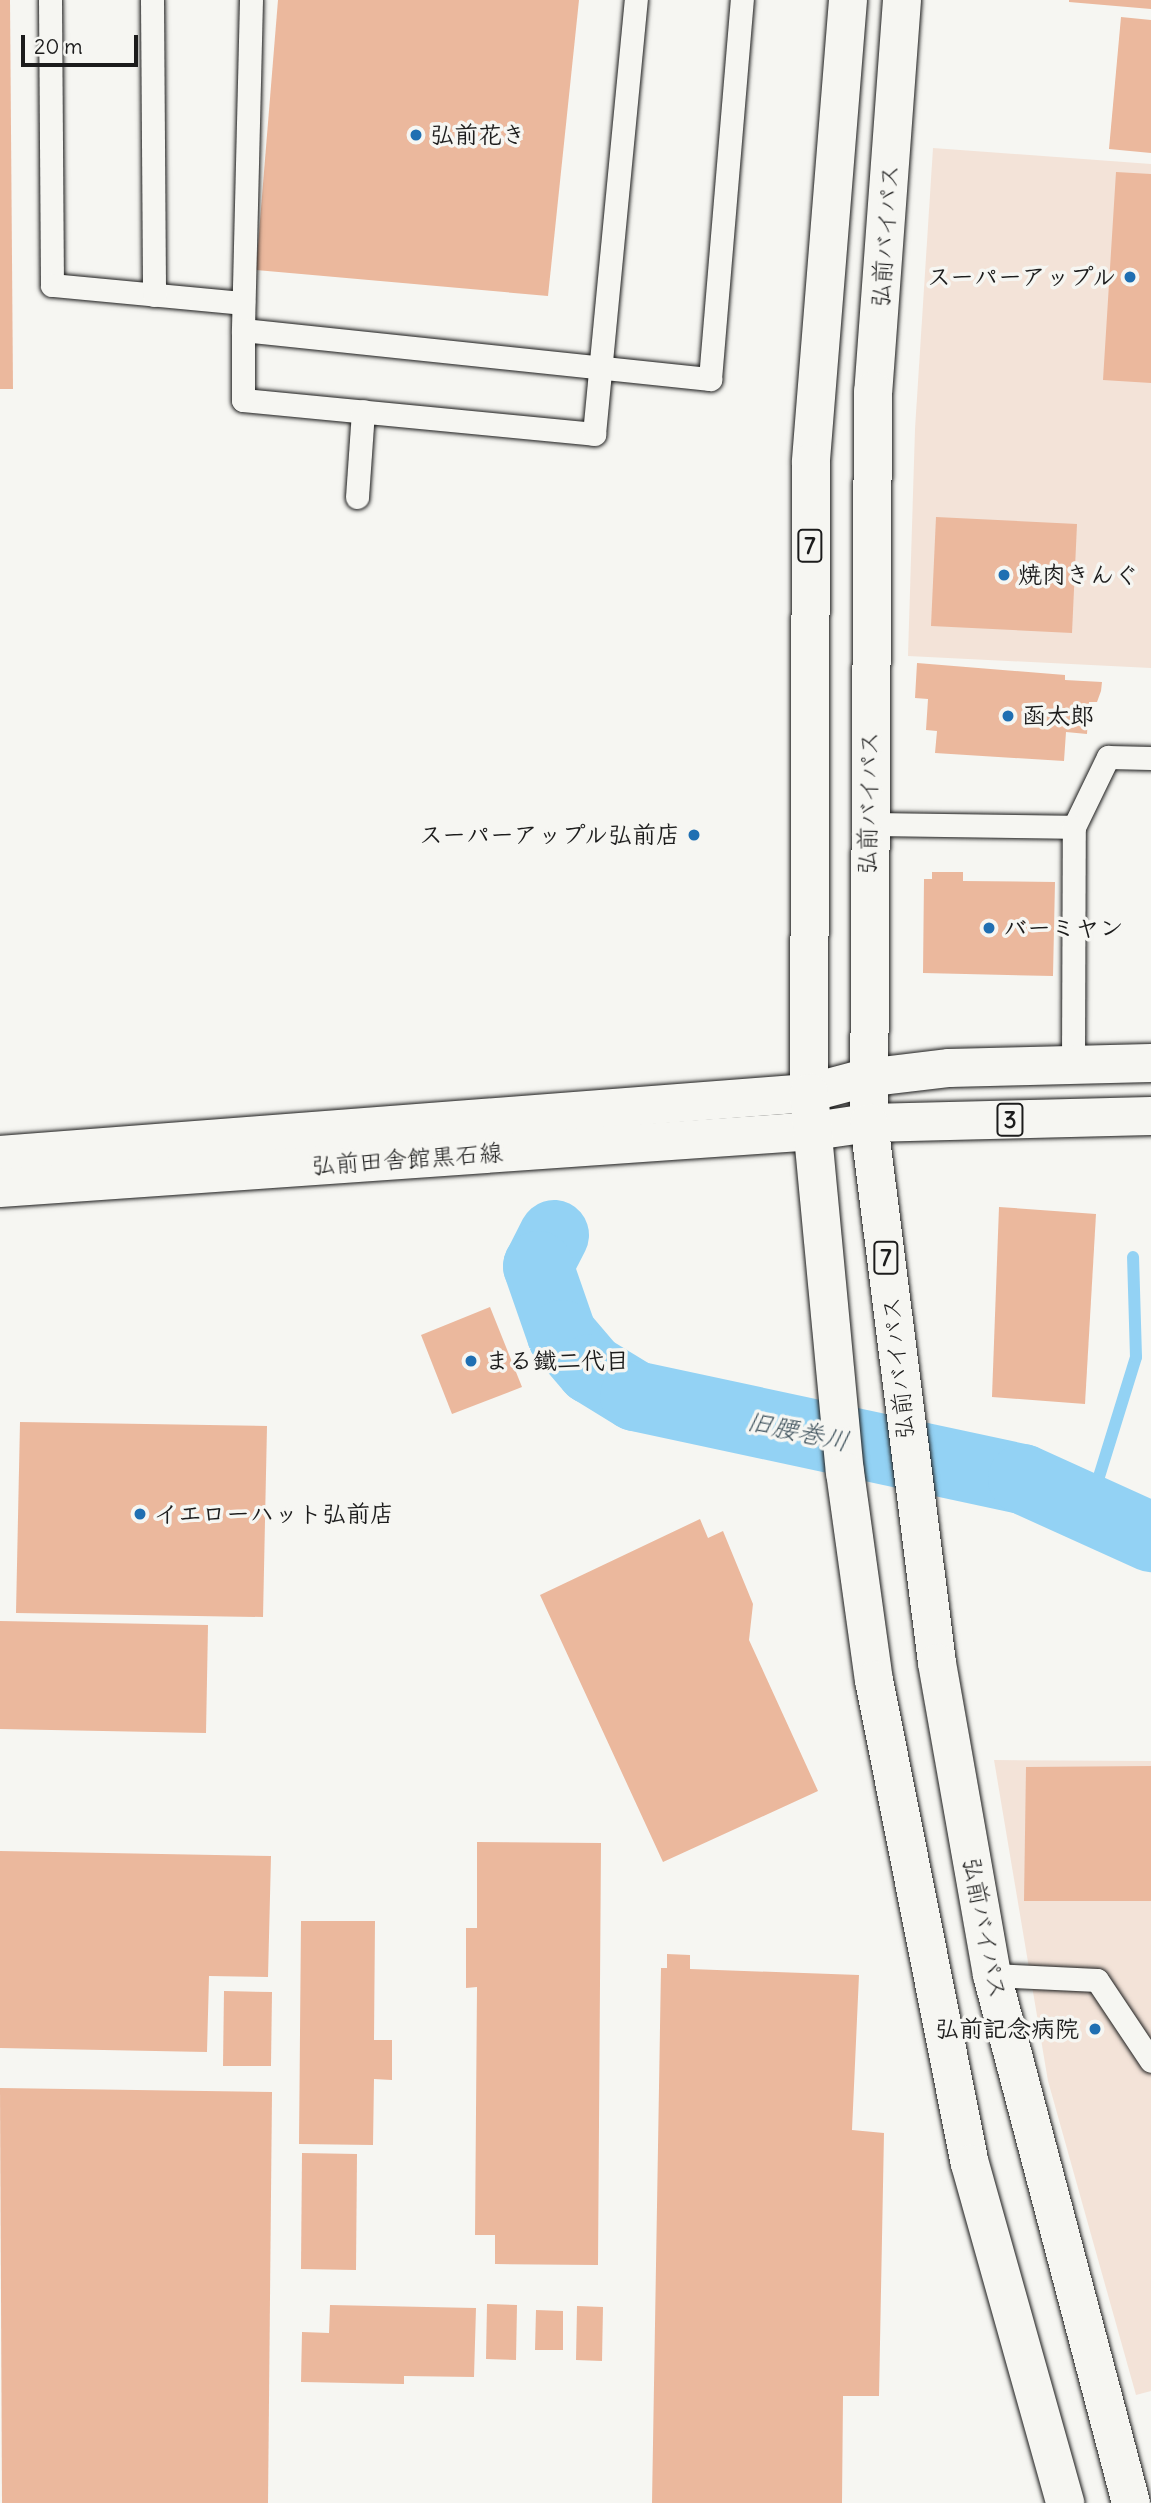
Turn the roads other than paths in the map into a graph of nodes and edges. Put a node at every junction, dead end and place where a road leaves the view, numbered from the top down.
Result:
1 (50, 0) edge
2 (152, 0) edge
3 (251, 0) edge
4 (636, 0) edge
5 (742, 0) edge
6 (848, 0) edge
7 (902, 0) edge
8 (154, 295) junction
9 (243, 303) junction
10 (243, 330) junction
11 (604, 368) junction
12 (363, 411) junction
13 (357, 497) dead end
14 (1151, 758) edge
15 (867, 824) junction
16 (1074, 827) junction
17 (1151, 1063) edge
18 (1073, 1065) junction
19 (865, 1078) junction
20 (809, 1093) junction
21 (1151, 1116) edge
22 (869, 1123) junction
23 (814, 1131) junction
24 (0, 1155) edge
25 (0, 1188) edge
26 (992, 1975) junction
27 (1151, 2061) edge
28 (1065, 2503) edge
29 (1131, 2503) edge

1 - 8 lane
2 - 8 lane
3 - 9 lane
4 - 11 lane
5 - 11 lane
6 - 20 main road, 7
7 - 15 main road, 弘前バイパス / 7
8 - 9 lane
9 - 10 lane
10 - 11 lane
10 - 12 lane
11 - 12 lane
12 - 13 lane
14 - 16 lane
15 - 16 lane
15 - 19 main road, 弘前バイパス / 7
16 - 18 lane
17 - 18 main road, 3
18 - 19 main road, 3
19 - 20 main road, 3
19 - 22 main road, 弘前バイパス / 7
20 - 23 main road, 7
20 - 24 main road, 弘前田舎館黒石線
21 - 22 main road, 3
22 - 23 main road, 3
22 - 26 main road, 弘前バイパス / 7
23 - 25 main road, 弘前田舎館黒石線
23 - 28 main road, 7
26 - 27 lane
26 - 29 main road, 弘前バイパス / 7

